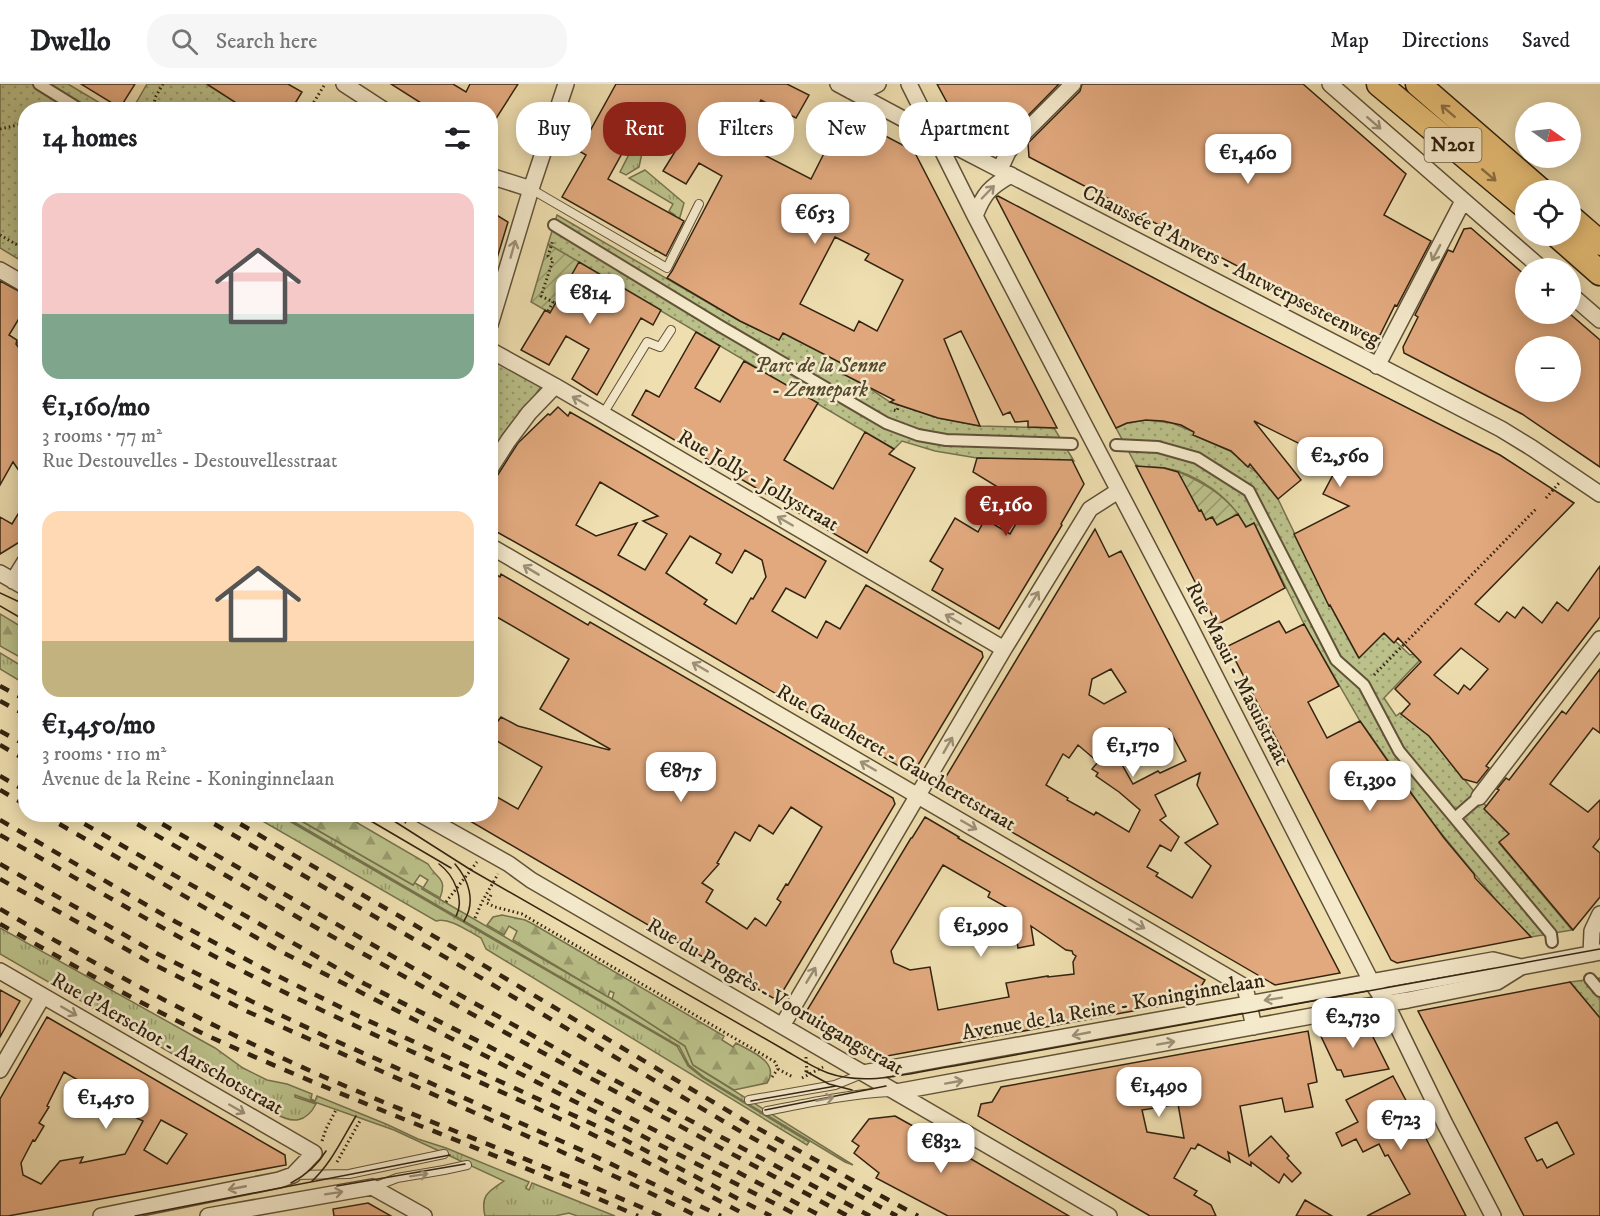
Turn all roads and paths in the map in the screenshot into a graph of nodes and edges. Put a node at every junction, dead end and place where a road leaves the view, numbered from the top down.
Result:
1 (39, 84) edge
2 (163, 84) edge
3 (325, 84) edge
4 (344, 84) edge
5 (566, 84) edge
6 (878, 84) edge
7 (909, 84) edge
8 (1073, 84) edge
9 (1330, 84) edge
10 (1379, 84) edge
11 (1418, 84) edge
12 (845, 87) edge
13 (68, 102) edge
14 (154, 102) edge
15 (314, 102) edge
16 (372, 102) edge
17 (919, 102) edge
18 (899, 116) edge
19 (18, 125) edge
20 (0, 129) edge
21 (946, 156) edge
22 (974, 156) edge
23 (1005, 172) junction
24 (498, 179) edge
25 (1528, 180) edge
26 (531, 189) junction
27 (1515, 198) edge
28 (1463, 201) junction
29 (699, 204) dead end
30 (975, 216) junction
31 (554, 225) dead end
32 (1581, 227) edge
33 (0, 235) edge
34 (1600, 243) edge
35 (18, 245) edge
36 (551, 246) dead end
37 (1569, 246) edge
38 (1529, 258) edge
39 (0, 270) edge
40 (1600, 273) edge
41 (18, 280) edge
42 (498, 298) edge
43 (1581, 304) edge
44 (548, 311) dead end
45 (1600, 320) edge
46 (671, 330) dead end
47 (498, 355) edge
48 (1377, 366) junction
49 (555, 386) junction
50 (899, 405) dead end
51 (894, 410) dead end
52 (603, 414) junction
53 (1072, 444) dead end
54 (1116, 445) dead end
55 (498, 457) edge
56 (1118, 491) junction
57 (1600, 494) edge
58 (1536, 509) dead end
59 (498, 551) edge
60 (1600, 639) edge
61 (1004, 649) junction
62 (1364, 685) junction
63 (918, 796) junction
64 (1479, 797) joint
65 (1455, 818) junction
66 (434, 822) edge
67 (485, 851) junction
68 (505, 862) junction
69 (491, 895) dead end
70 (446, 902) dead end
71 (476, 902) dead end
72 (482, 902) junction
73 (487, 903) junction
74 (1600, 914) edge
75 (475, 918) dead end
76 (1552, 942) dead end
77 (1595, 953) edge
78 (1521, 967) junction
79 (0, 971) edge
80 (1590, 979) dead end
81 (1600, 991) edge
82 (1379, 993) junction
83 (43, 996) junction
84 (1248, 1003) junction
85 (782, 1026) junction
86 (1254, 1027) junction
87 (778, 1069) junction
88 (0, 1070) edge
89 (863, 1073) junction
90 (772, 1077) dead end
91 (793, 1077) dead end
92 (896, 1092) junction
93 (749, 1100) dead end
94 (336, 1110) dead end
95 (767, 1112) dead end
96 (361, 1119) dead end
97 (318, 1147) junction
98 (444, 1154) dead end
99 (467, 1165) dead end
100 (335, 1166) dead end
101 (293, 1175) junction
102 (372, 1187) junction
103 (101, 1216) edge
104 (208, 1216) edge
105 (424, 1216) edge
106 (1109, 1216) edge
107 (1493, 1216) edge

1 - 13 street
2 - 14 path
3 - 15 path
4 - 16 street
5 - 26 street
6 - 12 street
7 - 17 street, Rue Masui - Masuistraat
8 - 23 street
9 -> 28 street
10 -> 27 main road, N201
25 -> 11 main road, N201
12 - 18 street, Chaussée d'Anvers - Antwerpsesteenweg
19 - 20 path
21 - 30 street, Rue Masui - Masuistraat
22 - 23 street, Chaussée d'Anvers - Antwerpsesteenweg
30 -> 23 street
23 - 48 street, Chaussée d'Anvers - Antwerpsesteenweg
24 - 26 street
26 - 29 lane
42 -> 26 street
28 - 38 street
28 -> 48 street
30 - 56 street, Rue Masui - Masuistraat
31 - 53 street
32 - 34 main road
33 - 35 path
36 - 44 path
37 - 40 main road
39 - 41 street
43 - 45 street
46 - 52 lane
47 - 49 street, Rue Jolly - Jollystraat
48 - 57 street, Chaussée d'Anvers - Antwerpsesteenweg
52 -> 49 street, Rue Jolly - Jollystraat
49 - 55 street
50 - 51 path
61 -> 52 street, Rue Jolly - Jollystraat
54 - 62 street
61 -> 56 street
56 - 82 street, Rue Masui - Masuistraat
58 - 62 path
63 -> 59 street, Rue Gaucheret - Gaucheretstraat
60 - 64 street
63 -> 61 street
62 - 65 street
63 -> 84 street, Rue Gaucheret - Gaucheretstraat
85 -> 63 street
64 - 65 street
65 - 76 street
66 - 67 street, Rue du Progrès - Vooruitgangstraat
67 - 68 street, Rue du Progrès - Vooruitgangstraat
67 - 70 path
68 - 72 path
68 - 85 street, Rue du Progrès - Vooruitgangstraat
69 - 73 path
71 - 72 path
72 - 73 path
72 - 75 path
73 - 87 path
74 - 77 street
77 - 78 street, Avenue de la Reine - Koninginnelaan
78 - 82 street, Avenue de la Reine - Koninginnelaan
78 - 82 street, Avenue de la Reine - Koninginnelaan
79 - 83 street, Rue d'Aerschot - Aarschotstraat
80 - 81 street
82 -> 84 street, Avenue de la Reine - Koninginnelaan
82 - 86 street, Avenue de la Reine - Koninginnelaan
82 - 107 street, Rue Masui - Masuistraat
83 - 88 street
83 -> 97 street, Rue d'Aerschot - Aarschotstraat
84 - 86 street, Rue Gaucheret - Gaucheretstraat
84 -> 89 street, Avenue de la Reine - Koninginnelaan
85 - 89 street, Rue du Progrès - Vooruitgangstraat
92 -> 86 street, Avenue de la Reine - Koninginnelaan
87 - 90 path
87 - 91 path
89 - 92 street, Rue du Progrès - Vooruitgangstraat
89 - 93 lane, Avenue de la Reine - Koninginnelaan
95 -> 92 lane, Avenue de la Reine - Koninginnelaan
92 - 106 street, Rue du Progrès - Vooruitgangstraat
94 - 97 path
96 - 100 path
97 - 101 street
98 - 101 lane
102 -> 99 lane
101 -> 103 street
104 -> 102 street
102 - 105 street

